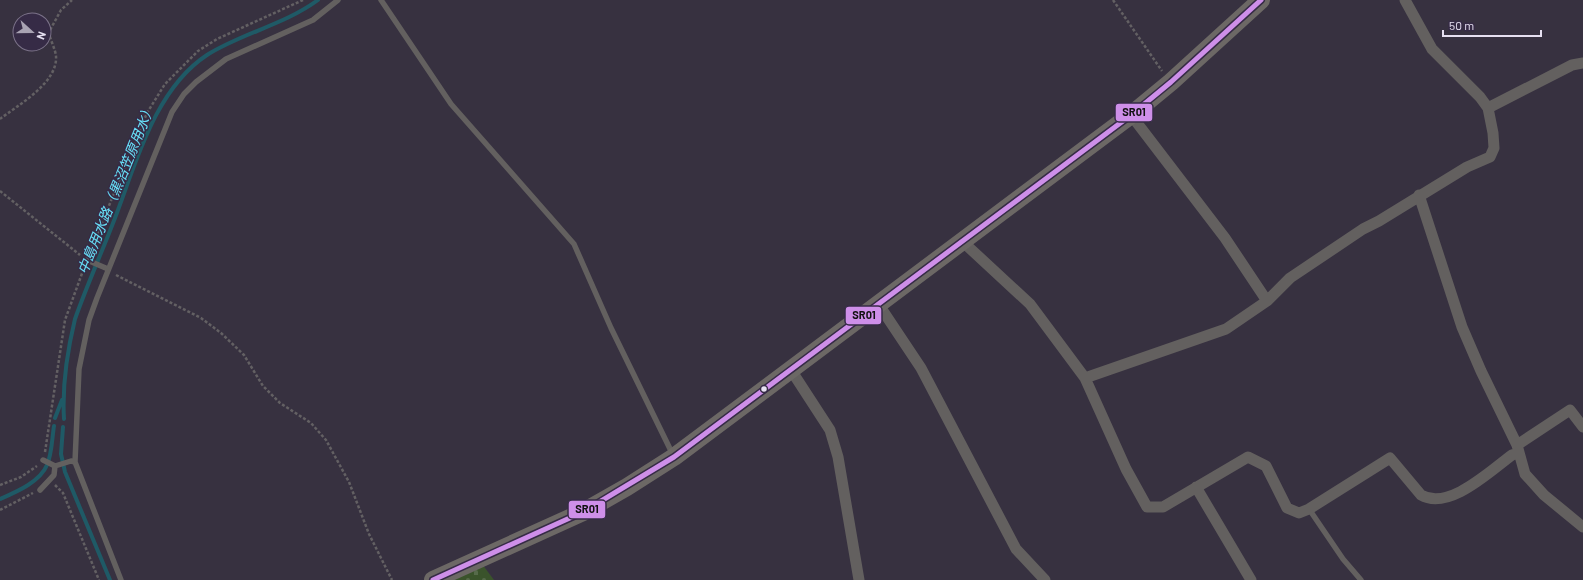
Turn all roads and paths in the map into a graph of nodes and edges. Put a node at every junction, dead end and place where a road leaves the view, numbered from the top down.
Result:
1 (72, 0) edge
2 (338, 0) edge
3 (381, 0) edge
4 (1113, 0) edge
5 (1261, 0) edge
6 (1405, 0) edge
7 (1583, 63) edge
8 (1171, 82) junction
9 (1488, 108) junction
10 (1131, 115) junction
11 (0, 119) edge
12 (0, 191) edge
13 (1419, 195) junction
14 (963, 242) junction
15 (88, 261) joint
16 (106, 268) junction
17 (1267, 301) junction
18 (879, 305) junction
19 (791, 370) junction
20 (1085, 378) junction
21 (1583, 427) edge
22 (1518, 449) junction
23 (674, 457) junction
24 (44, 461) joint
25 (73, 462) junction
26 (56, 466) junction
27 (49, 482) junction
28 (0, 485) edge
29 (1196, 487) junction
30 (40, 490) joint
31 (1309, 509) junction
32 (0, 510) edge
33 (1583, 527) edge
34 (99, 580) edge
35 (121, 580) edge
36 (392, 580) edge
37 (433, 580) edge
38 (859, 580) edge
39 (1045, 580) edge
40 (1251, 580) edge
41 (1361, 580) edge

1 - 11 path
2 - 16 lane
3 - 23 lane
4 - 8 path
5 - 8 main road
6 - 9 street
7 - 9 street
8 - 10 main road
9 - 13 street
10 - 14 main road
10 - 17 street
12 - 15 path
13 - 17 street
13 - 22 street
14 - 18 main road
14 - 20 street
15 - 16 lane
16 - 25 lane
16 - 36 path
17 - 20 street
18 - 19 main road
18 - 39 street
19 - 23 main road
19 - 38 street
20 - 29 street
21 - 22 street
22 - 31 street
22 - 33 street
23 - 37 main road
24 - 26 lane
24 - 28 path
25 - 26 lane
25 - 35 lane
26 - 27 lane
27 - 30 lane
27 - 34 path
29 - 31 street
29 - 40 street
30 - 32 path
31 - 41 lane

